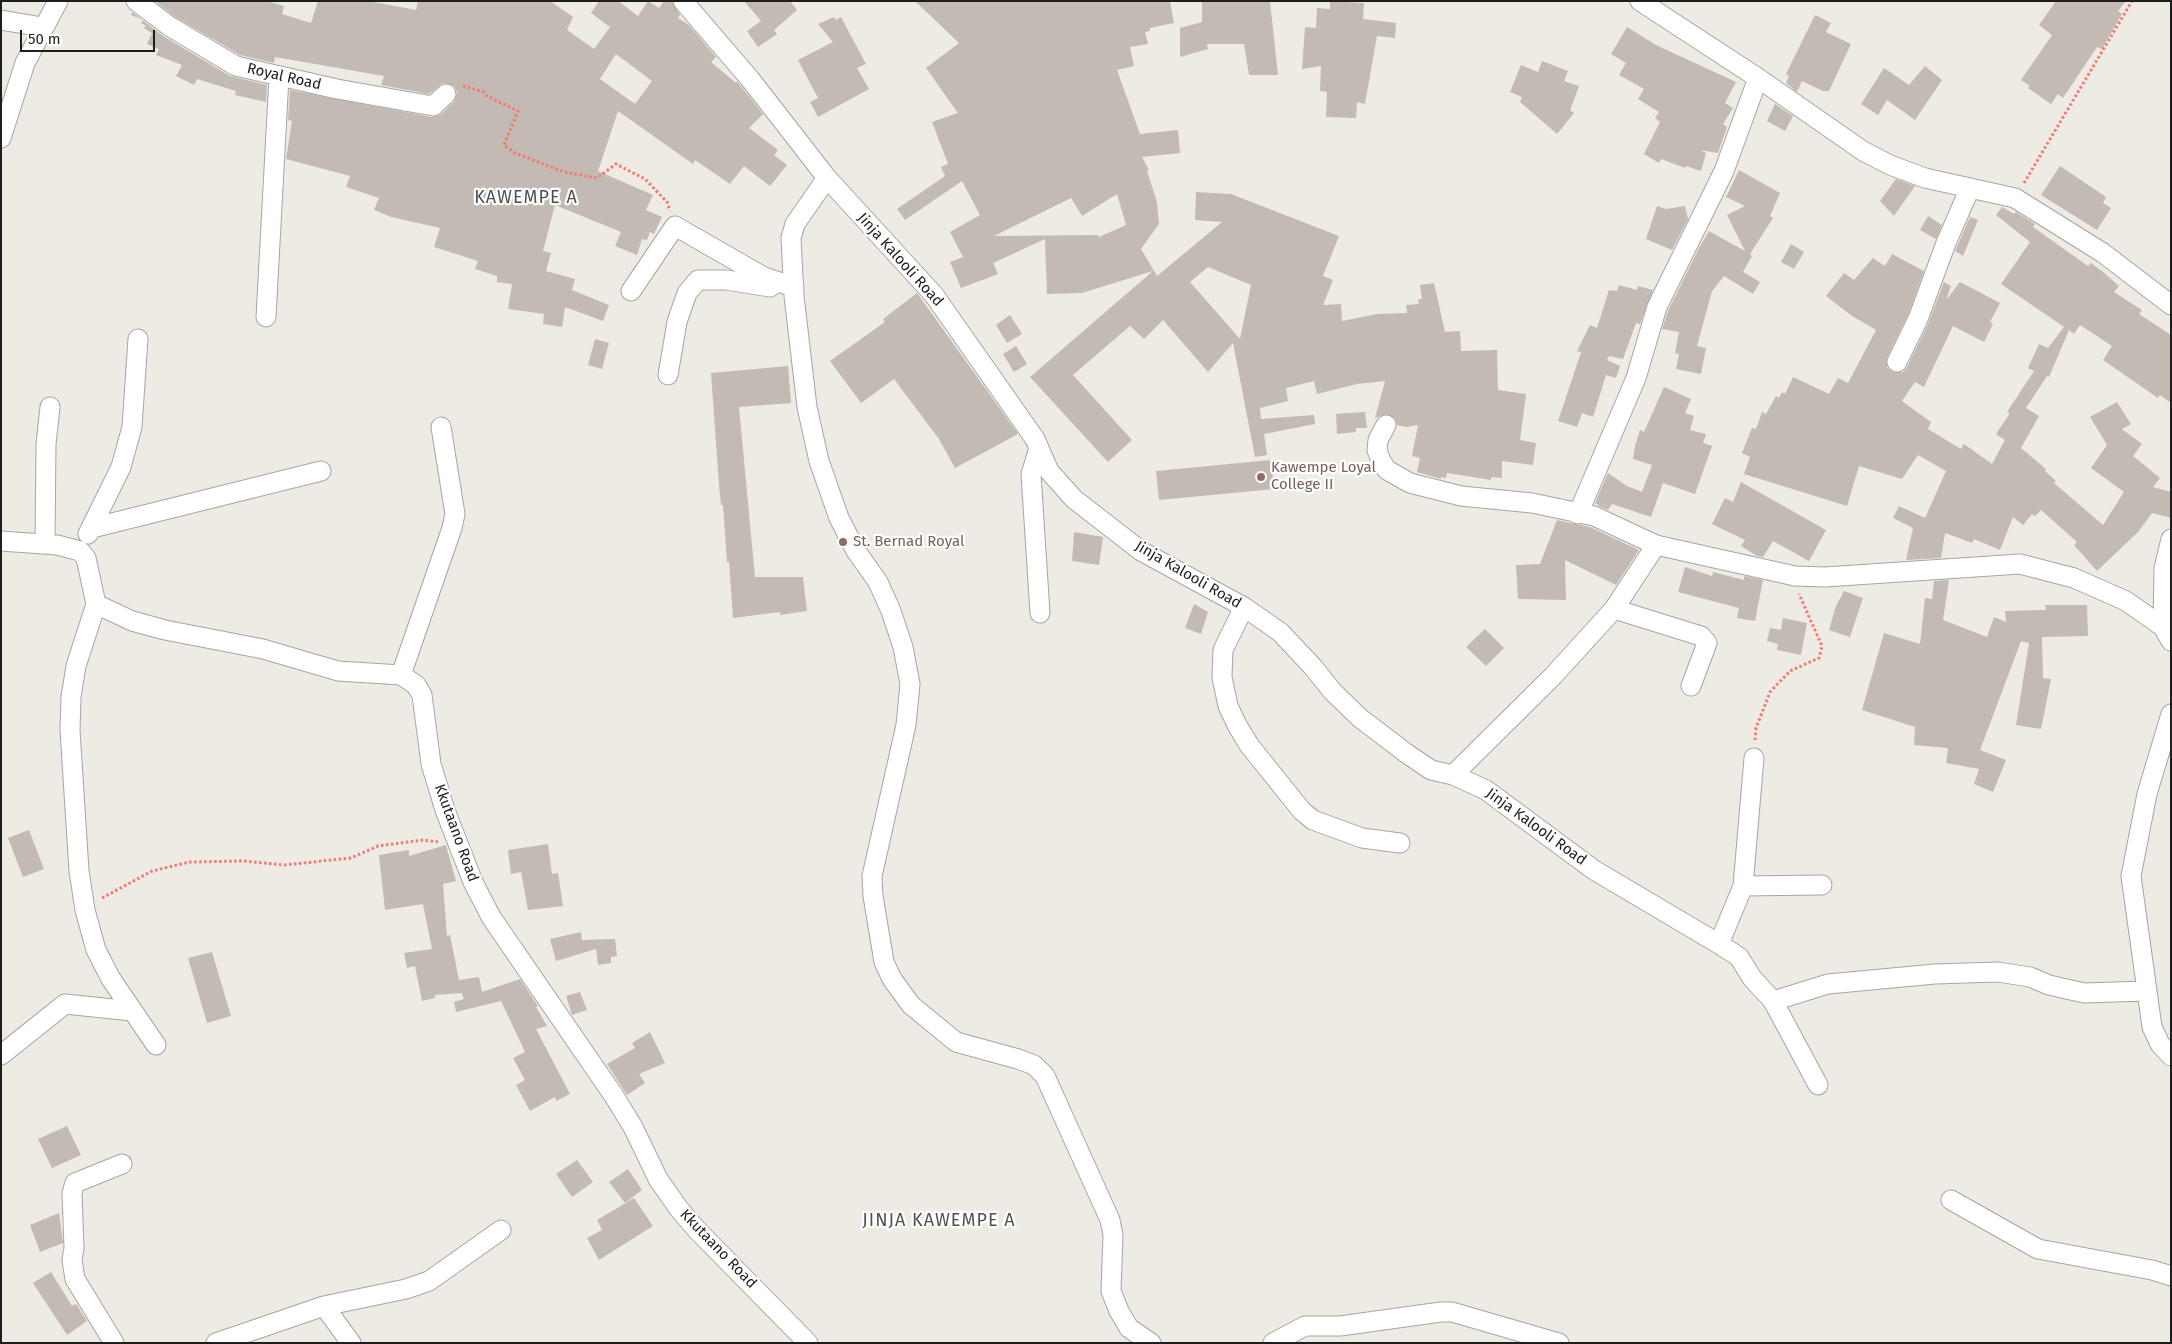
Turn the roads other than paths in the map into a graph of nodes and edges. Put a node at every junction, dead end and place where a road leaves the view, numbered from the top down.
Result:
1 (58, 1) edge
2 (136, 1) edge
3 (683, 1) edge
4 (1640, 1) edge
5 (1, 20) edge
6 (42, 27) junction
7 (280, 77) junction
8 (1758, 78) junction
9 (446, 94) road end
10 (1, 138) edge
11 (827, 178) junction
12 (1970, 188) junction
13 (786, 284) junction
14 (631, 291) dead end
15 (2171, 305) edge
16 (266, 317) dead end
17 (138, 339) dead end
18 (1897, 362) dead end
19 (668, 376) dead end
20 (50, 407) dead end
21 (1386, 425) dead end
22 (441, 427) dead end
23 (1039, 448) junction
24 (321, 471) dead end
25 (1578, 514) junction
26 (92, 528) junction
27 (2171, 539) edge
28 (1, 541) edge
29 (45, 544) junction
30 (1656, 545) junction
31 (80, 550) junction
32 (96, 604) junction
33 (1244, 608) junction
34 (1614, 609) junction
35 (1040, 613) dead end
36 (2167, 634) edge
37 (401, 675) junction
38 (1691, 686) dead end
39 (2171, 714) edge
40 (1754, 758) road end
41 (1453, 774) junction
42 (1400, 842) dead end
43 (1822, 885) dead end
44 (1743, 886) junction
45 (1719, 944) junction
46 (2146, 991) junction
47 (1773, 1001) junction
48 (132, 1011) junction
49 (156, 1045) dead end
50 (1, 1055) edge
51 (2171, 1056) edge
52 (1818, 1085) dead end
53 (122, 1164) dead end
54 (1951, 1200) dead end
55 (501, 1230) dead end
56 (2171, 1276) edge
57 (324, 1306) junction
58 (114, 1343) edge
59 (216, 1343) edge
60 (351, 1343) edge
61 (808, 1343) edge
62 (1151, 1343) edge
63 (1273, 1343) edge
64 (1559, 1343) edge

1 - 6 street
2 - 7 street, Royal Road
3 - 11 street, Jinja Kalooli Road
4 - 8 street
5 - 6 street
6 - 10 street
7 - 9 street, Royal Road
7 - 16 street
8 - 12 street
8 - 25 street
11 - 13 street
11 - 23 street, Jinja Kalooli Road
12 - 15 street
12 - 18 street
13 - 14 street
13 - 19 street
13 - 62 street
17 - 26 street
20 - 29 street
21 - 25 street
22 - 37 street
23 - 33 street, Jinja Kalooli Road
23 - 35 street
24 - 26 street
25 - 30 street
26 - 31 street
27 - 36 street
28 - 29 street
29 - 31 street
30 - 34 street
30 - 36 street
31 - 32 street
32 - 37 street
32 - 48 street
33 - 41 street, Jinja Kalooli Road
33 - 42 street
34 - 38 street
34 - 41 street
37 - 61 street, Kkutaano Road
39 - 46 street
40 - 44 street
41 - 45 street, Jinja Kalooli Road
43 - 44 street
44 - 45 street
45 - 47 street, Jinja Kalooli Road
46 - 47 street
46 - 51 street
47 - 52 street, Jinja Kalooli Road
48 - 49 street
48 - 50 street
53 - 58 street
54 - 56 street
55 - 57 street
57 - 59 street
57 - 60 street
63 - 64 street

